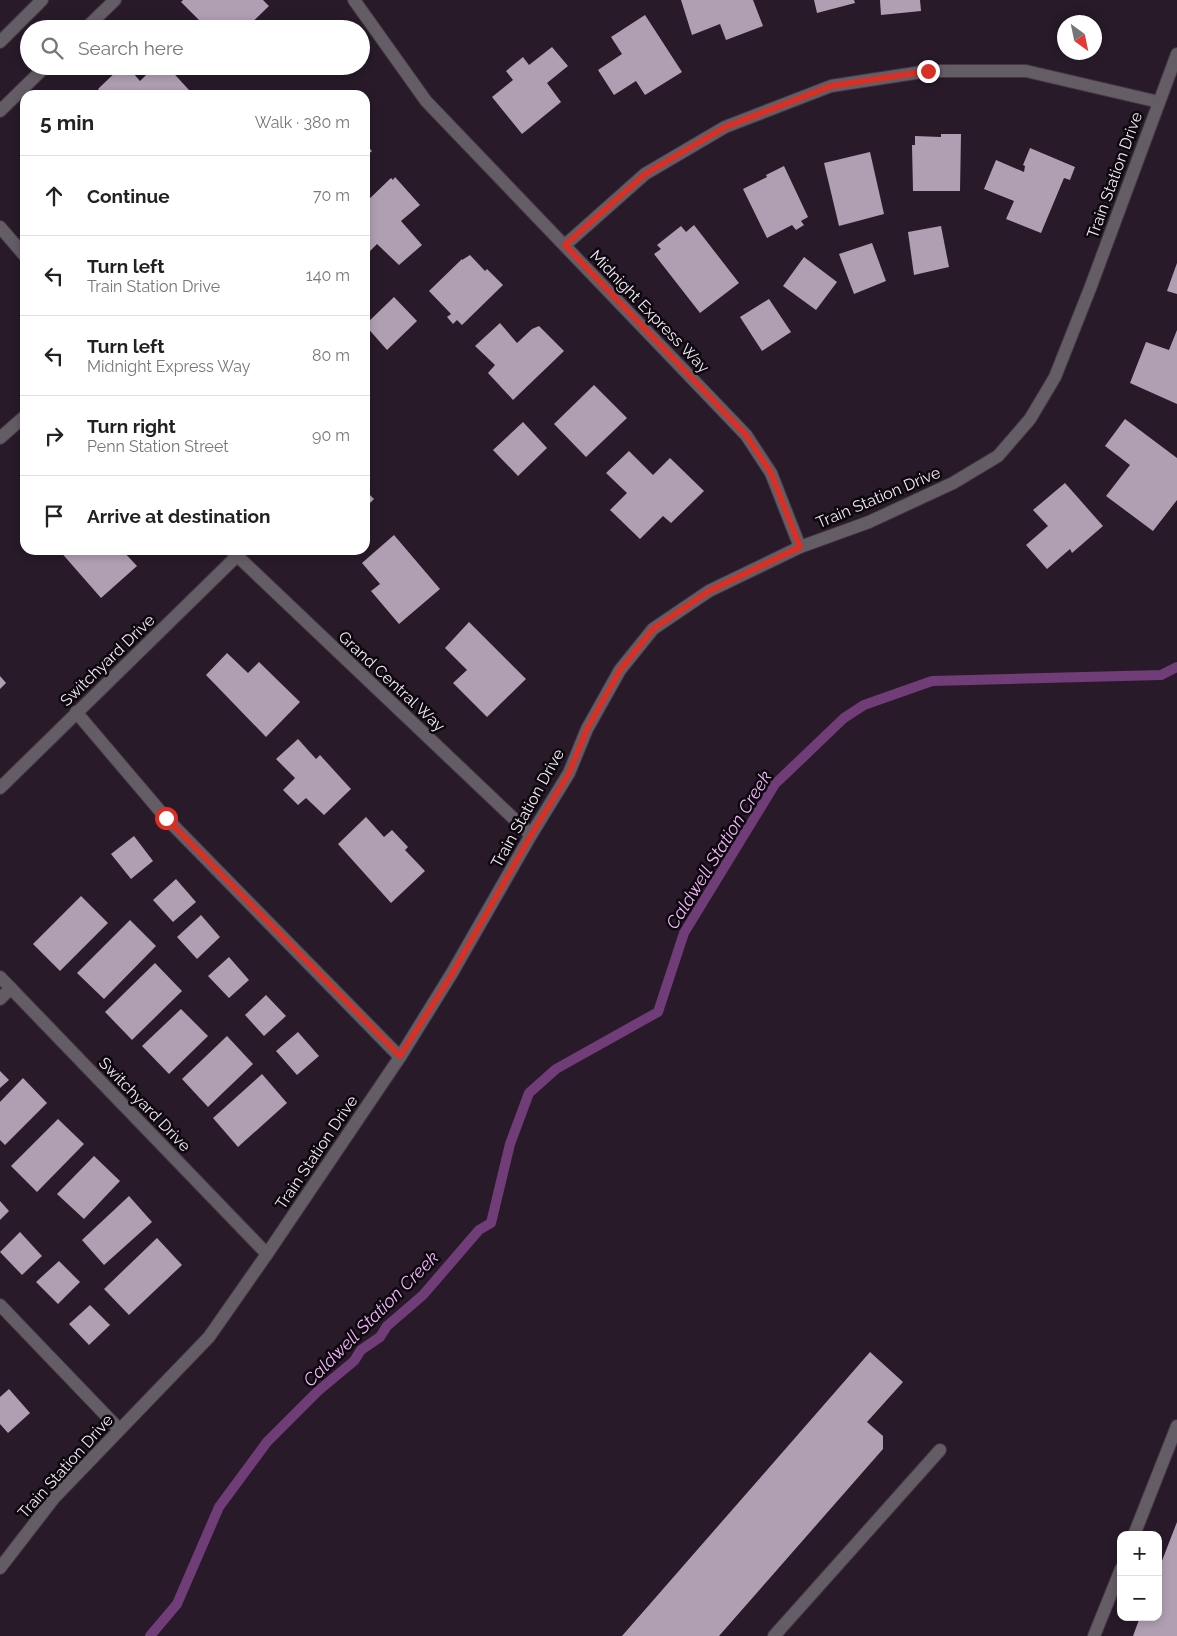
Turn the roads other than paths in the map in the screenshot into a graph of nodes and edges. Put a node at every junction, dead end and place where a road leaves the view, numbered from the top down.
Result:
1 (42, 0) edge
2 (115, 0) edge
3 (354, 0) edge
4 (22, 20) edge
5 (94, 20) edge
6 (368, 20) edge
7 (20, 22) edge
8 (370, 22) edge
9 (0, 42) edge
10 (1177, 54) edge
11 (37, 75) edge
12 (21, 90) edge
13 (20, 91) edge
14 (1159, 102) junction
15 (0, 111) edge
16 (0, 227) edge
17 (565, 245) junction
18 (20, 250) edge
19 (20, 420) edge
20 (0, 438) edge
21 (800, 547) junction
22 (232, 555) edge
23 (236, 555) edge
24 (76, 712) junction
25 (0, 788) edge
26 (531, 835) junction
27 (0, 977) edge
28 (11, 988) junction
29 (0, 999) edge
30 (400, 1056) junction
31 (267, 1254) junction
32 (0, 1305) edge
33 (1177, 1426) edge
34 (119, 1429) junction
35 (940, 1450) dead end
36 (1136, 1531) edge
37 (0, 1568) edge
38 (1118, 1576) edge
39 (774, 1636) edge
40 (1094, 1636) edge

1 - 4 street
2 - 5 street
3 - 6 street, Midnight Express Way
7 - 9 street
8 - 17 street, Midnight Express Way
10 - 14 street, Train Station Drive
11 - 12 street
13 - 15 street
14 - 17 street
14 - 21 street, Train Station Drive
16 - 18 street
17 - 21 street, Midnight Express Way
19 - 20 street
21 - 26 street, Train Station Drive
22 - 24 street, Switchyard Drive
23 - 26 street, Grand Central Way
24 - 25 street, Switchyard Drive
24 - 30 street
26 - 30 street, Train Station Drive
27 - 28 street, Switchyard Drive
28 - 29 street
28 - 31 street, Switchyard Drive
30 - 31 street, Train Station Drive
31 - 34 street, Train Station Drive
32 - 34 street
33 - 36 street
34 - 37 street, Train Station Drive
35 - 39 street
38 - 40 street

